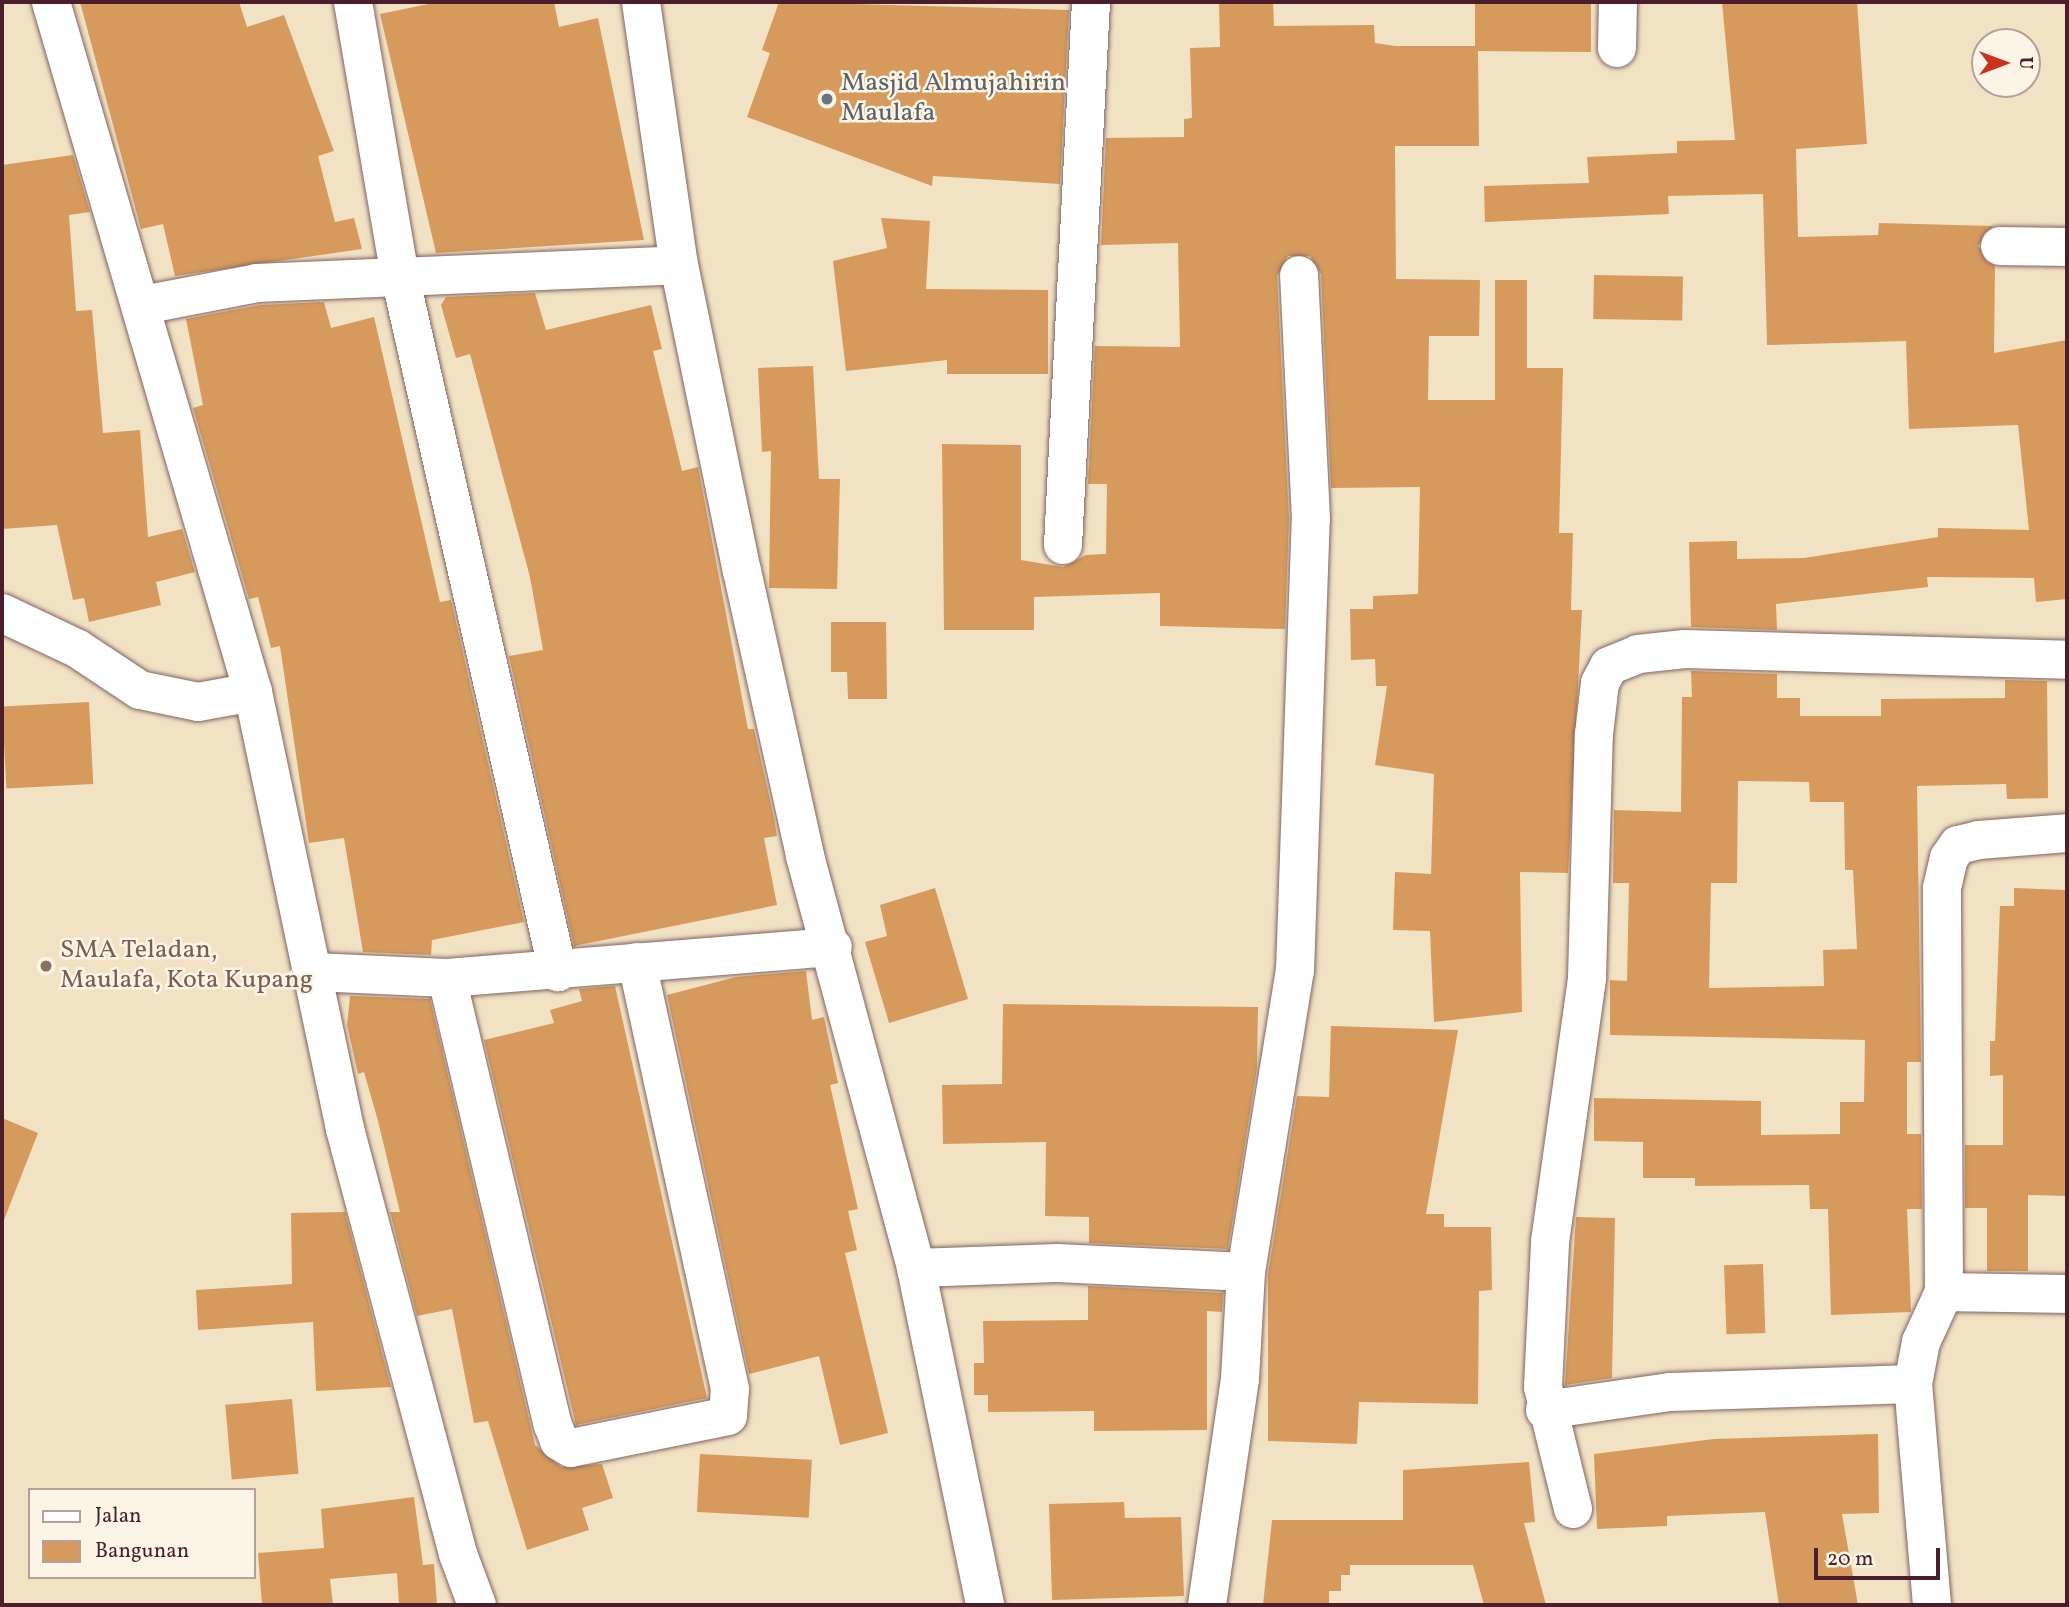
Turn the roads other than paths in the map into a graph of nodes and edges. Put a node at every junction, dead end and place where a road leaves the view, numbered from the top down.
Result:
1 (51, 2) edge
2 (352, 2) edge
3 (641, 2) edge
4 (1091, 2) edge
5 (1618, 2) edge
6 (1617, 48) dead end
7 (2000, 246) dead end
8 (2067, 247) edge
9 (679, 265) junction
10 (1300, 275) dead end
11 (400, 276) junction
12 (143, 306) junction
13 (1063, 545) dead end
14 (2, 613) edge
15 (2067, 660) edge
16 (253, 692) junction
17 (2067, 833) edge
18 (833, 947) junction
19 (637, 962) junction
20 (314, 972) junction
21 (558, 972) junction
22 (447, 978) junction
23 (916, 1268) junction
24 (1246, 1272) junction
25 (1944, 1293) junction
26 (2067, 1294) edge
27 (1913, 1384) junction
28 (1545, 1410) junction
29 (1573, 1509) dead end
30 (477, 1605) edge
31 (985, 1605) edge
32 (1207, 1605) edge
33 (1932, 1605) edge

1 - 12 street
2 - 11 street
3 - 9 street
4 - 13 street
5 - 6 street
7 - 8 street
9 - 11 street
9 - 18 street
10 - 24 street
11 - 12 street
11 - 21 street
12 - 16 street
14 - 16 street
15 - 28 street
16 - 20 street
17 - 25 street
18 - 19 street
18 - 23 street
19 - 21 street
19 - 22 street
20 - 22 street
20 - 30 street
21 - 22 street
23 - 24 street
23 - 31 street
24 - 32 street
25 - 26 street
25 - 27 street
27 - 28 street
27 - 33 street
28 - 29 street

